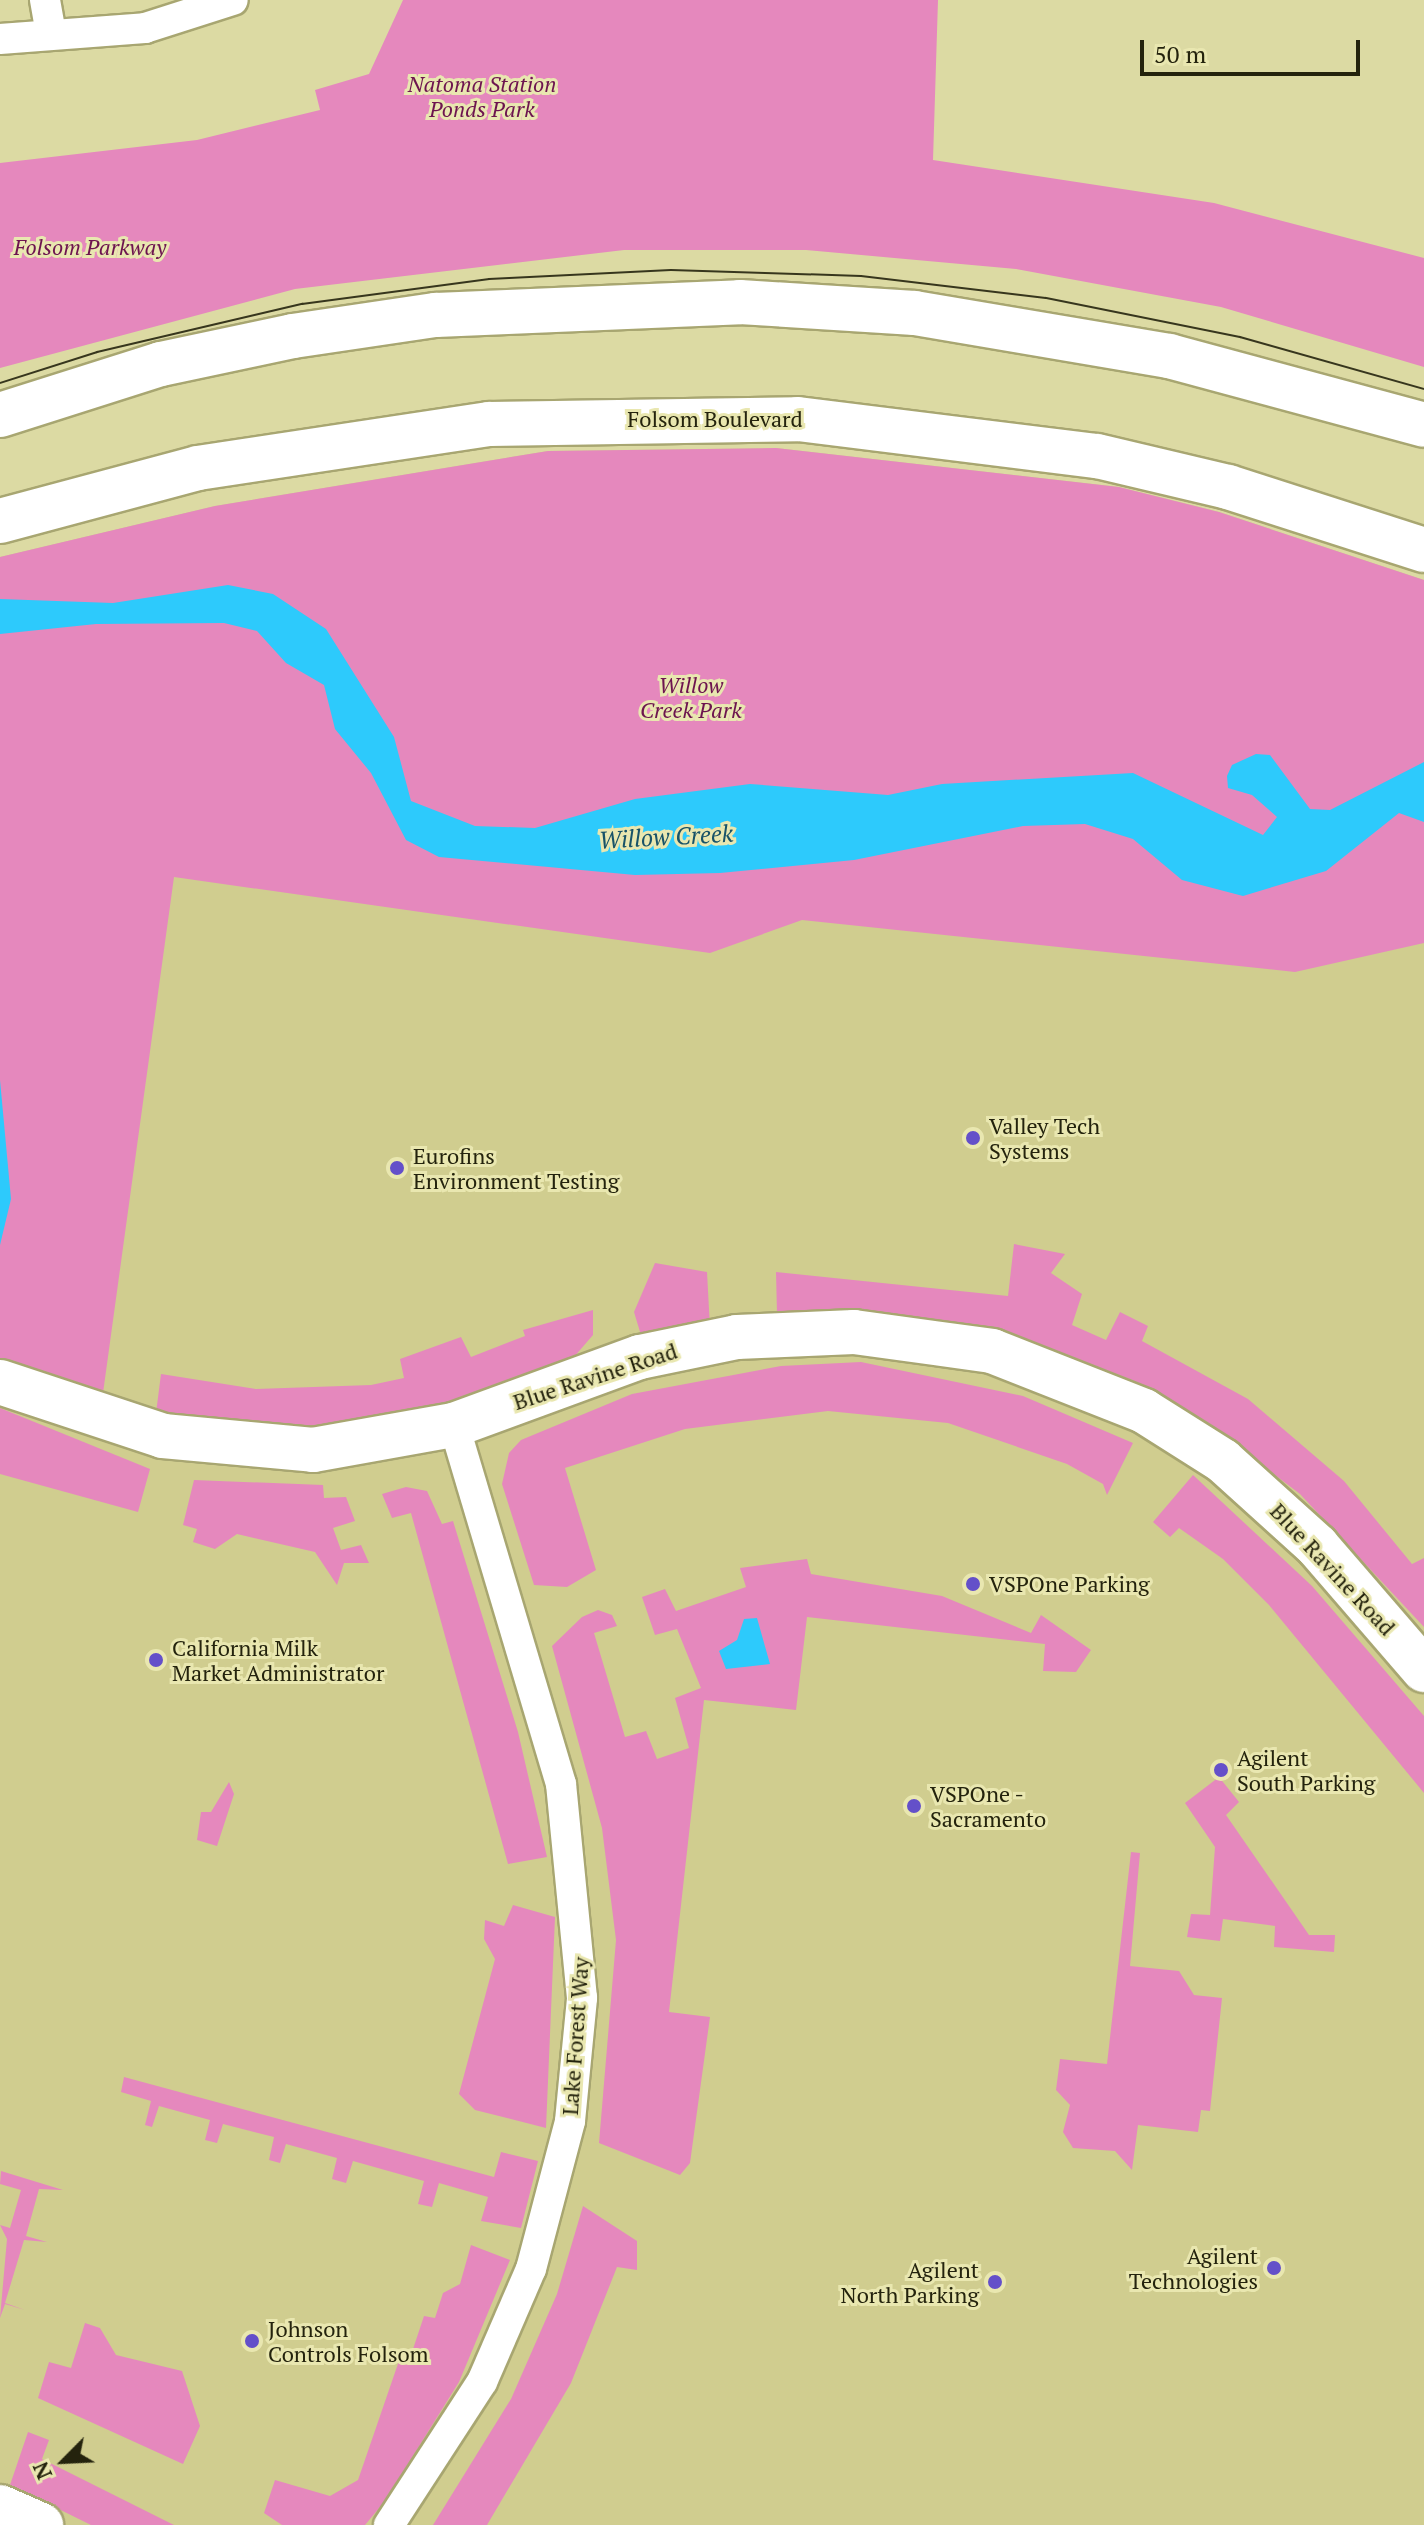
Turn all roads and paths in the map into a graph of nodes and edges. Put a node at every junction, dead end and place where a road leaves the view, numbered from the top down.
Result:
1 (45, 0) edge
2 (233, 0) edge
3 (51, 34) junction
4 (0, 39) edge
5 (0, 415) edge
6 (1424, 425) edge
7 (0, 521) edge
8 (1424, 550) edge
9 (0, 1382) edge
10 (454, 1425) junction
11 (1424, 1670) edge
12 (0, 2507) edge
13 (41, 2525) edge
14 (389, 2525) edge

1 - 3 street
2 - 3 street
3 - 4 street
5 - 6 main road
7 - 8 main road, Folsom Boulevard
9 - 10 main road, Blue Ravine Road
10 - 11 main road, Blue Ravine Road
10 - 14 street, Lake Forest Way
12 - 13 main road

